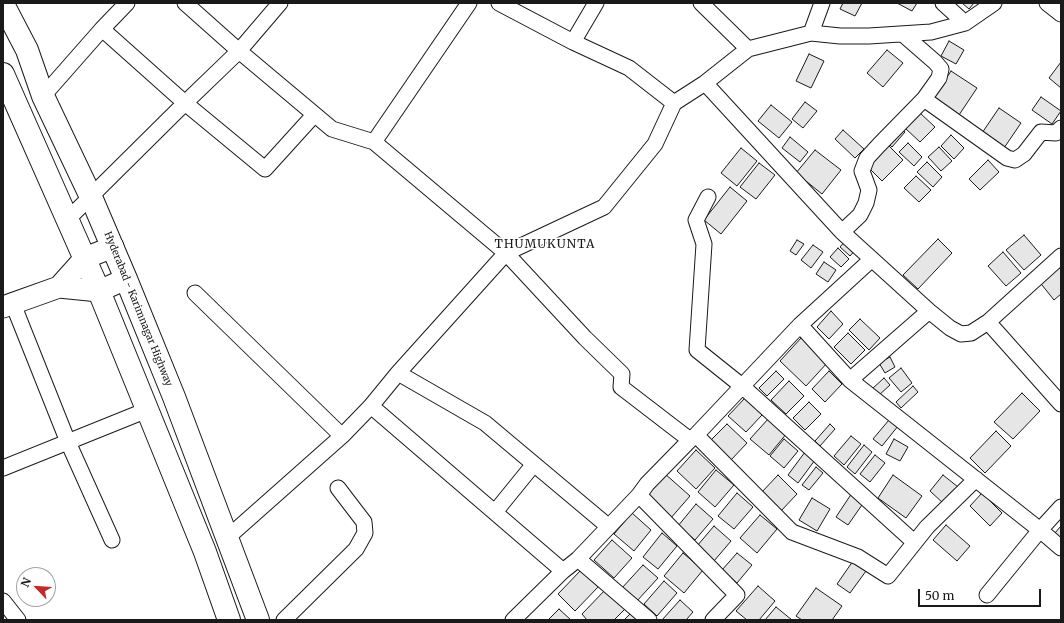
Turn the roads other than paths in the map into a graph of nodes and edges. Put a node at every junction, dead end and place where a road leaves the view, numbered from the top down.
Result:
1 (127, 3) edge
2 (185, 3) edge
3 (280, 3) edge
4 (469, 3) edge
5 (499, 3) edge
6 (596, 3) edge
7 (701, 3) edge
8 (822, 3) edge
9 (943, 3) edge
10 (994, 3) edge
11 (1047, 3) edge
12 (3, 4) edge
13 (1061, 14) edge
14 (965, 23) junction
15 (102, 29) junction
16 (811, 33) junction
17 (904, 35) junction
18 (573, 42) junction
19 (748, 49) junction
20 (239, 51) junction
21 (3, 74) edge
22 (705, 83) junction
23 (42, 96) junction
24 (924, 99) junction
25 (184, 103) junction
26 (674, 103) junction
27 (314, 115) junction
28 (1061, 128) edge
29 (374, 142) junction
30 (91, 196) junction
31 (708, 196) dead end
32 (68, 219) junction
33 (842, 232) junction
34 (113, 248) junction
35 (506, 253) junction
36 (1061, 256) edge
37 (85, 258) junction
38 (872, 259) junction
39 (126, 279) junction
40 (58, 287) junction
41 (99, 291) junction
42 (195, 292) dead end
43 (8, 306) edge
44 (929, 311) junction
45 (988, 322) junction
46 (800, 325) junction
47 (398, 372) junction
48 (850, 380) junction
49 (742, 386) junction
50 (1061, 404) edge
51 (371, 406) junction
52 (147, 410) junction
53 (342, 436) junction
54 (693, 438) junction
55 (68, 442) junction
56 (534, 464) junction
57 (3, 468) edge
58 (976, 479) junction
59 (338, 488) dead end
60 (639, 495) junction
61 (1061, 507) edge
62 (495, 512) junction
63 (609, 527) junction
64 (1040, 530) junction
65 (227, 538) junction
66 (112, 540) dead end
67 (914, 542) junction
68 (1061, 548) edge
69 (578, 559) junction
70 (563, 571) junction
71 (987, 595) dead end
72 (3, 601) edge
73 (515, 619) edge
74 (18, 620) edge
75 (229, 620) edge
76 (258, 620) edge
77 (284, 620) edge
78 (649, 620) edge
79 (713, 620) edge

1 - 15 street
2 - 20 street
3 - 20 street
4 - 29 street
5 - 18 street
6 - 18 street
7 - 19 street
8 - 16 street
9 - 14 street
10 - 14 street
11 - 13 street
12 - 23 main road, Hyderabad - Karimnagar Highway
14 - 17 street
15 - 23 street
15 - 25 street
16 - 17 street
16 - 19 street
17 - 24 street
18 - 26 street
19 - 22 street
20 - 25 street
20 - 27 street
21 - 32 main road
22 - 26 street
22 - 33 street
23 - 30 main road, Hyderabad - Karimnagar Highway
24 - 28 street
24 - 33 street
25 - 27 street
25 - 30 street
26 - 35 street
27 - 29 street
29 - 35 street
30 - 32 street
30 - 34 main road, Hyderabad - Karimnagar Highway
31 - 49 street
32 - 37 main road
33 - 38 street
34 - 37 street
34 - 39 main road, Hyderabad - Karimnagar Highway
35 - 47 street
35 - 54 street
36 - 45 street
37 - 40 street
37 - 41 main road
38 - 44 street
38 - 46 street
39 - 41 street
39 - 65 main road, Hyderabad - Karimnagar Highway
40 - 41 street
40 - 43 street
41 - 52 main road
42 - 53 street
43 - 55 street
44 - 45 street
44 - 48 street
45 - 50 street
46 - 48 street
46 - 49 street
47 - 51 street
47 - 56 street
48 - 58 street
49 - 54 street
49 - 67 street
51 - 53 street
51 - 62 street
52 - 55 street
52 - 75 main road
53 - 65 street
54 - 60 street
54 - 67 street
55 - 57 street
55 - 66 street
56 - 62 street
56 - 63 street
58 - 64 street
58 - 67 street
59 - 77 street
60 - 63 street
60 - 79 street
61 - 64 street
62 - 70 street
63 - 69 street
64 - 68 street
64 - 71 street
65 - 76 main road, Hyderabad - Karimnagar Highway
69 - 70 street
69 - 78 street
70 - 73 street
72 - 74 street

